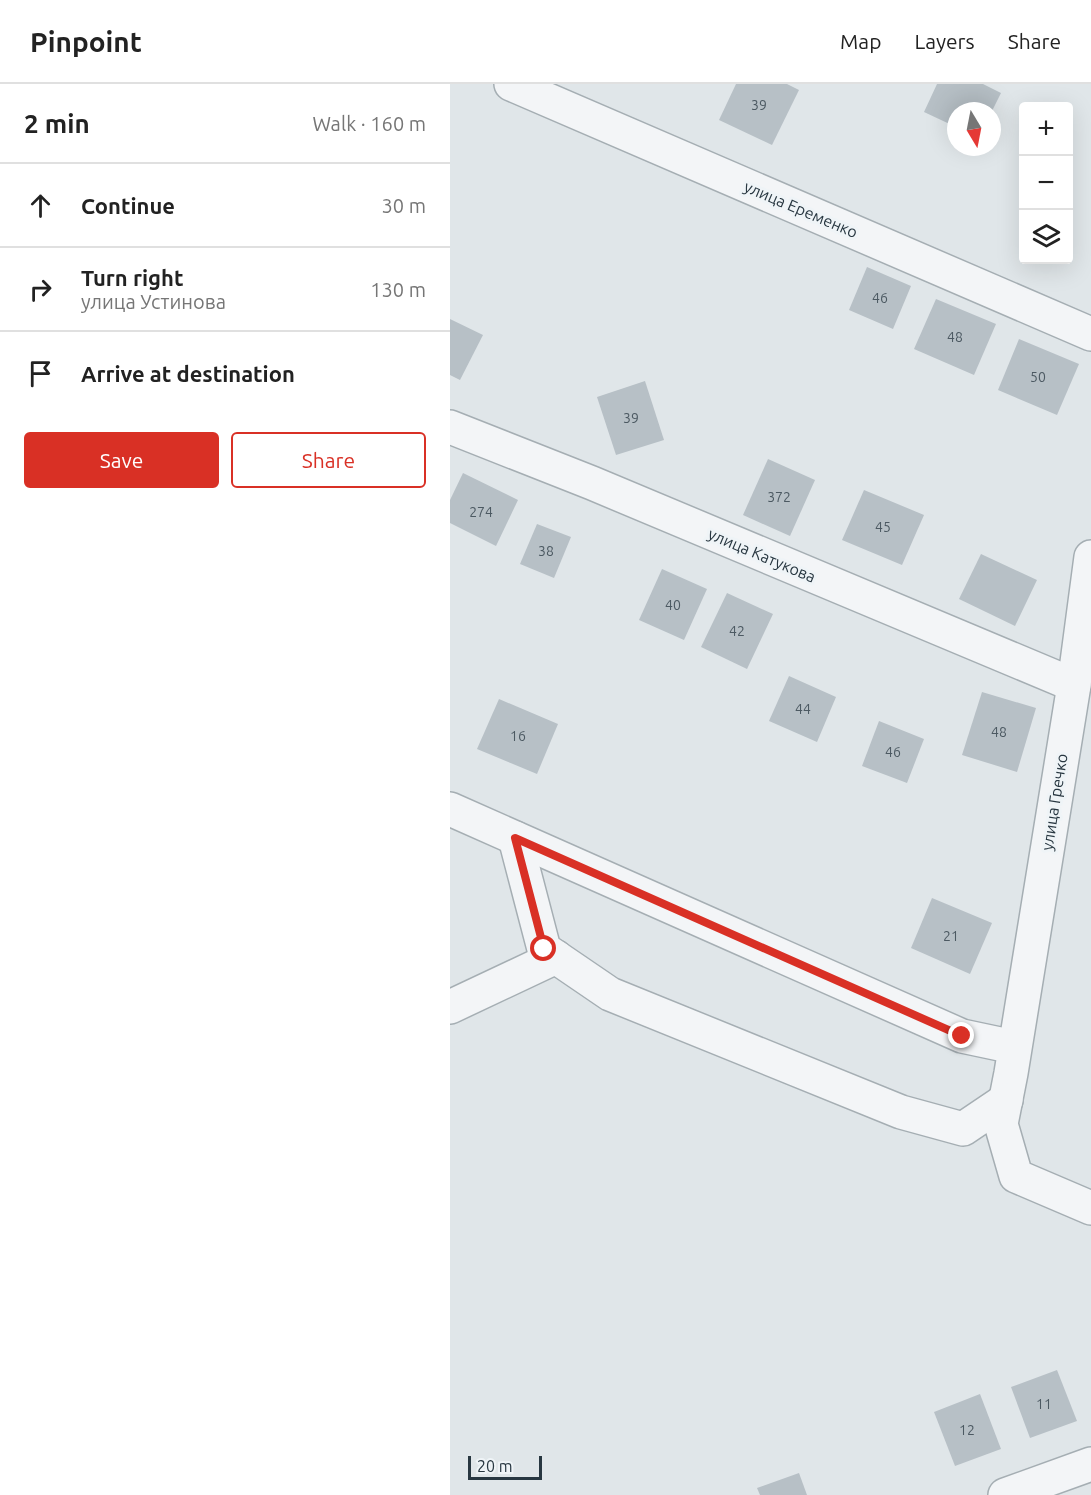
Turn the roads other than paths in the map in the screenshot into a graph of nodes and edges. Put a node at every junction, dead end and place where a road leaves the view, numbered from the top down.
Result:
1 (511, 84) edge
2 (1091, 334) edge
3 (450, 427) edge
4 (1091, 557) edge
5 (1074, 685) junction
6 (450, 809) edge
7 (515, 838) junction
8 (556, 957) junction
9 (450, 1007) edge
10 (1014, 1047) junction
11 (1006, 1100) junction
12 (1091, 1208) edge
13 (1091, 1464) edge
14 (1005, 1495) edge

1 - 2 street, улица Еременко
3 - 5 street, улица Катукова
4 - 5 street, улица Гречко
5 - 10 street, улица Гречко
6 - 7 street
7 - 8 street
7 - 10 street
8 - 9 street
8 - 11 street
10 - 11 street, улица Гречко
11 - 12 street, улица Гречко
13 - 14 street

